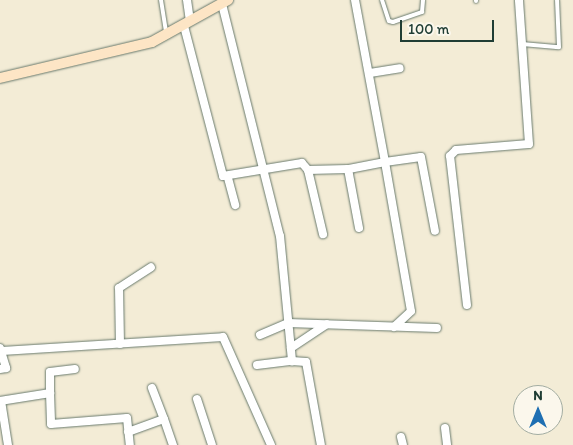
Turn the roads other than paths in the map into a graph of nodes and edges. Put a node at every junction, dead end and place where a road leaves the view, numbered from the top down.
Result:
1 (162, 0) edge
2 (187, 0) edge
3 (355, 0) edge
4 (382, 0) edge
5 (423, 0) edge
6 (519, 0) edge
7 (557, 0) edge
8 (225, 2) edge
9 (187, 24) junction
10 (166, 35) junction
11 (522, 44) junction
12 (400, 68) dead end
13 (370, 74) junction
14 (0, 78) edge
15 (385, 162) junction
16 (264, 169) junction
17 (348, 169) junction
18 (308, 170) junction
19 (228, 178) junction
20 (235, 205) dead end
21 (359, 228) dead end
22 (435, 231) dead end
23 (324, 234) dead end
24 (151, 267) dead end
25 (467, 305) dead end
26 (288, 323) junction
27 (327, 324) junction
28 (394, 327) junction
29 (437, 328) dead end
30 (260, 335) dead end
31 (120, 344) junction
32 (291, 348) junction
33 (1, 350) edge
34 (292, 361) junction
35 (257, 365) dead end
36 (0, 369) edge
37 (75, 369) dead end
38 (152, 388) dead end
39 (50, 393) junction
40 (196, 399) dead end
41 (0, 401) edge
42 (164, 419) junction
43 (445, 428) dead end
44 (128, 432) junction
45 (8, 445) edge
46 (130, 445) edge
47 (173, 445) edge
48 (212, 445) edge
49 (271, 445) edge
50 (321, 445) edge
51 (447, 445) edge

1 - 10 lane
2 - 9 street
3 - 13 street
4 - 5 lane
6 - 11 street
7 - 11 lane
8 - 9 street
8 - 16 street
9 - 10 street
9 - 19 street
10 - 14 street
11 - 25 street
12 - 13 street
13 - 15 street
15 - 17 street
15 - 22 street
15 - 28 street
16 - 18 street
16 - 19 street
16 - 26 street
17 - 18 street
17 - 21 street
18 - 23 street
19 - 20 street
24 - 31 street
26 - 27 street
26 - 30 street
26 - 32 street
27 - 28 street
27 - 32 street
28 - 29 street
31 - 33 street
31 - 49 street
32 - 34 street
33 - 36 street
34 - 35 street
34 - 50 street
37 - 39 street
38 - 42 street
39 - 41 street
39 - 44 street
40 - 48 street
41 - 45 street
42 - 44 street
42 - 47 street
43 - 51 street
44 - 46 street

